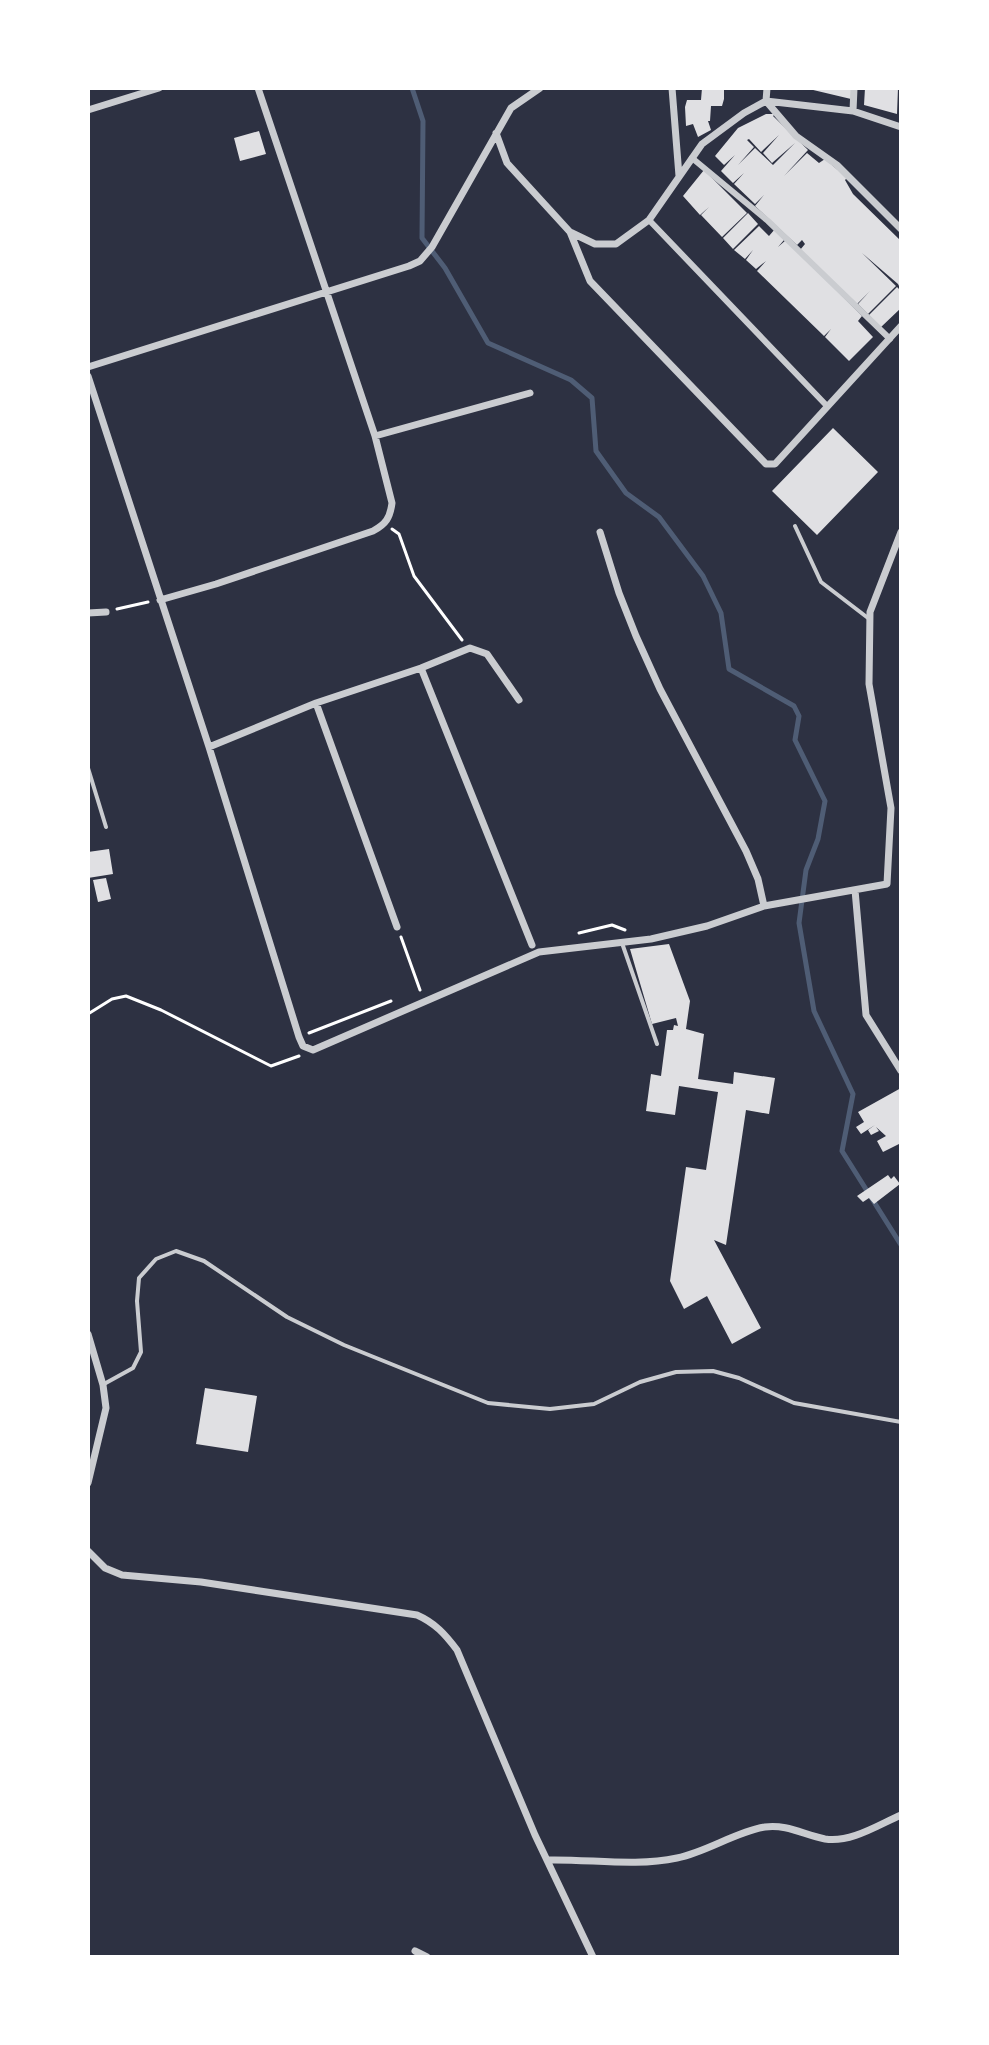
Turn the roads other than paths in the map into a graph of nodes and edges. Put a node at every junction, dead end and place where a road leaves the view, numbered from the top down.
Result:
1 (159, 88) edge
2 (258, 88) edge
3 (540, 88) edge
4 (672, 88) edge
5 (767, 88) edge
6 (854, 88) edge
7 (766, 101) junction
8 (88, 110) edge
9 (853, 111) junction
10 (901, 127) edge
11 (496, 133) junction
12 (692, 158) junction
13 (679, 176) junction
14 (649, 220) junction
15 (901, 229) edge
16 (570, 232) junction
17 (328, 294) junction
18 (901, 326) edge
19 (890, 339) junction
20 (88, 367) edge
21 (88, 376) edge
22 (530, 393) dead end
23 (827, 406) junction
24 (375, 436) junction
25 (795, 526) dead end
26 (600, 532) dead end
27 (901, 532) edge
28 (160, 600) junction
29 (106, 612) road end
30 (88, 613) edge
31 (870, 620) junction
32 (421, 668) junction
33 (519, 700) dead end
34 (316, 703) junction
35 (209, 747) junction
36 (88, 768) edge
37 (106, 827) dead end
38 (855, 890) junction
39 (764, 906) junction
40 (397, 927) road end
41 (621, 941) junction
42 (532, 945) dead end
43 (657, 1044) dead end
44 (901, 1071) edge
45 (88, 1334) edge
46 (103, 1385) junction
47 (901, 1422) edge
48 (88, 1483) edge
49 (88, 1551) edge
50 (901, 1815) edge
51 (548, 1860) junction
52 (415, 1951) dead end
53 (427, 1957) edge
54 (593, 1957) edge

1 - 8 street
2 - 17 street
3 - 11 street
4 - 13 street
5 - 7 street
6 - 9 street
7 - 9 street
7 - 12 street
7 - 15 street
9 - 10 street
11 - 16 street
11 - 17 street
12 - 13 street
12 - 19 street
13 - 14 street
14 - 16 street
14 - 23 street
16 - 23 street
17 - 20 street
17 - 24 street
18 - 19 street
19 - 23 street
21 - 28 street
22 - 24 street
24 - 28 street
25 - 31 lane
26 - 39 street
27 - 31 street
28 - 35 street
29 - 30 street
31 - 38 street
32 - 33 street
32 - 34 street
32 - 42 street
34 - 35 street
34 - 40 street
35 - 41 street
36 - 37 lane
38 - 39 street
38 - 44 street
39 - 41 street
41 - 43 lane
45 - 46 street
46 - 47 lane
46 - 48 street
49 - 51 street
50 - 51 street
51 - 54 street
52 - 53 street

